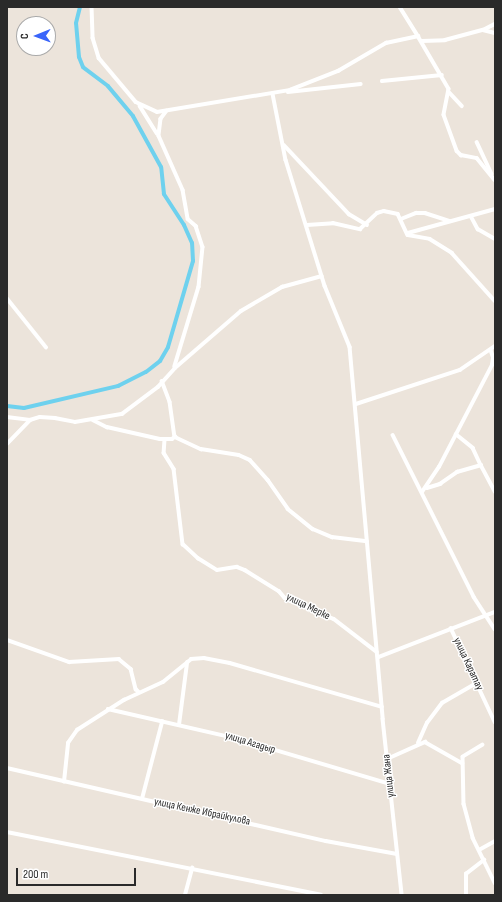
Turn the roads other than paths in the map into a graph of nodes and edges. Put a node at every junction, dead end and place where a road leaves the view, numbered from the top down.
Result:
1 (92, 7) edge
2 (400, 7) edge
3 (495, 24) edge
4 (483, 30) junction
5 (495, 33) edge
6 (418, 36) junction
7 (422, 41) junction
8 (442, 76) junction
9 (382, 81) dead end
10 (361, 84) dead end
11 (282, 92) junction
12 (449, 92) junction
13 (273, 94) junction
14 (139, 104) junction
15 (462, 106) dead end
16 (166, 111) junction
17 (159, 136) junction
18 (477, 142) dead end
19 (284, 145) junction
20 (494, 179) edge
21 (495, 209) edge
22 (471, 216) junction
23 (401, 219) junction
24 (452, 221) junction
25 (307, 224) junction
26 (367, 225) junction
27 (407, 234) junction
28 (495, 239) edge
29 (322, 276) junction
30 (7, 298) edge
31 (495, 301) edge
32 (495, 346) edge
33 (46, 347) dead end
34 (492, 350) junction
35 (493, 358) junction
36 (495, 362) edge
37 (175, 368) junction
38 (162, 381) junction
39 (356, 404) junction
40 (7, 417) edge
41 (30, 420) junction
42 (94, 420) junction
43 (456, 434) junction
44 (393, 435) dead end
45 (175, 437) junction
46 (165, 440) junction
47 (7, 444) edge
48 (482, 466) junction
49 (426, 489) junction
50 (495, 491) edge
51 (422, 492) junction
52 (367, 541) junction
53 (495, 612) edge
54 (485, 616) junction
55 (451, 628) junction
56 (495, 629) edge
57 (7, 640) edge
58 (377, 652) junction
59 (379, 657) junction
60 (187, 664) junction
61 (476, 683) junction
62 (139, 692) junction
63 (382, 707) junction
64 (108, 709) junction
65 (162, 722) junction
66 (495, 722) edge
67 (179, 725) junction
68 (418, 743) junction
69 (483, 745) dead end
70 (387, 759) junction
71 (462, 763) junction
72 (7, 768) edge
73 (64, 782) junction
74 (390, 784) junction
75 (142, 799) junction
76 (7, 832) edge
77 (495, 841) edge
78 (478, 850) junction
79 (397, 854) junction
80 (484, 860) junction
81 (192, 868) junction
82 (495, 883) edge
83 (185, 895) edge
84 (321, 895) edge
85 (402, 895) edge
86 (466, 895) edge

1 - 14 street
2 - 6 street
3 - 4 street
4 - 5 street
4 - 7 street
6 - 7 street
6 - 11 street
7 - 8 street
8 - 9 street
8 - 12 street
10 - 11 street
11 - 13 street
12 - 15 street
12 - 20 street
13 - 16 street
13 - 19 street
14 - 16 street
14 - 17 street
16 - 17 street
17 - 37 street
18 - 20 street
19 - 25 street
19 - 26 street
21 - 22 street
22 - 24 street
22 - 28 street
23 - 24 street
23 - 26 street
23 - 27 street
24 - 27 street
25 - 26 street
25 - 29 street
27 - 31 street
29 - 37 street
29 - 39 street
30 - 33 street
32 - 34 street
34 - 35 street
34 - 39 street
35 - 36 street
35 - 43 street
37 - 38 street
38 - 42 street
38 - 45 street
39 - 52 street
40 - 41 street
41 - 42 street
41 - 47 street
42 - 46 street
43 - 48 street
43 - 49 street
44 - 51 street
45 - 46 street
45 - 52 street
46 - 58 street, улица Мерке
48 - 49 street
48 - 50 street
49 - 51 street
51 - 54 street
52 - 58 street
53 - 54 street
54 - 55 street
54 - 56 street
55 - 59 street
55 - 61 street, улица Каратау
57 - 62 street
58 - 59 street, улица Жана
59 - 63 street, улица Жана
60 - 62 street
60 - 63 street
60 - 67 street
61 - 66 street, улица Каратау
61 - 68 street
62 - 64 street
63 - 70 street, улица Жана
64 - 65 street, улица Агадыр
64 - 73 street
65 - 67 street, улица Агадыр
65 - 75 street
67 - 74 street, улица Агадыр
68 - 70 street
68 - 71 street
69 - 71 street
70 - 74 street, улица Жана
71 - 78 street
72 - 73 street, улица Кенже Ибрайкулова
73 - 75 street, улица Кенже Ибрайкулова
74 - 79 street, улица Жана
75 - 79 street, улица Кенже Ибрайкулова
76 - 81 street
77 - 78 street
78 - 80 street
79 - 85 street, улица Жана
80 - 82 street
80 - 86 street
81 - 83 street
81 - 84 street

